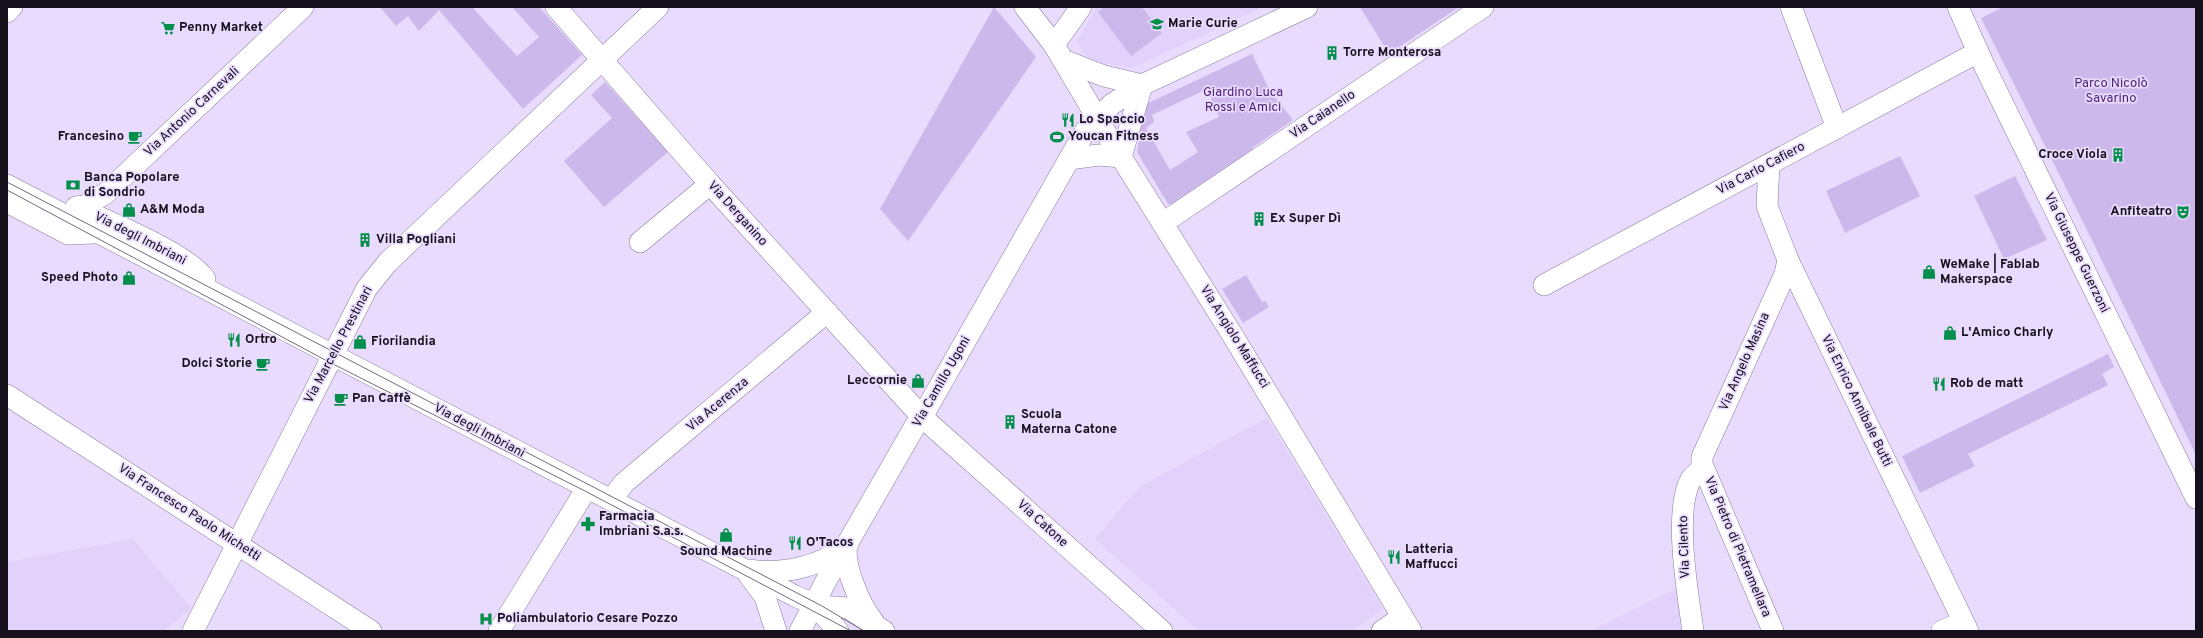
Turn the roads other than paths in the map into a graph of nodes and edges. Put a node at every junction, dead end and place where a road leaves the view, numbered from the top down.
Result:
1 (12, 7) edge
2 (303, 7) edge
3 (556, 7) edge
4 (658, 7) edge
5 (1025, 7) edge
6 (1081, 7) edge
7 (1307, 7) edge
8 (1483, 7) edge
9 (1791, 7) edge
10 (1958, 7) edge
11 (7, 12) edge
12 (1059, 52) junction
13 (1978, 52) junction
14 (602, 61) junction
15 (1142, 85) junction
16 (1096, 117) junction
17 (1837, 128) junction
18 (1121, 157) junction
19 (1069, 159) junction
20 (1769, 164) junction
21 (710, 184) junction
22 (7, 186) edge
23 (7, 202) edge
24 (44, 204) junction
25 (76, 207) junction
26 (1163, 223) junction
27 (102, 235) junction
28 (640, 242) dead end
29 (1788, 260) junction
30 (1544, 285) dead end
31 (221, 297) junction
32 (828, 312) junction
33 (332, 355) junction
34 (7, 395) edge
35 (922, 417) junction
36 (1702, 466) junction
37 (587, 488) junction
38 (2196, 498) edge
39 (611, 500) junction
40 (849, 541) junction
41 (238, 544) junction
42 (736, 566) junction
43 (814, 604) junction
44 (1406, 624) edge
45 (1965, 626) edge
46 (882, 630) edge
47 (193, 631) edge
48 (371, 631) edge
49 (499, 631) edge
50 (776, 631) edge
51 (800, 631) edge
52 (838, 631) edge
53 (1162, 631) edge
54 (1382, 631) edge
55 (1693, 631) edge
56 (1773, 631) edge
57 (1942, 631) edge

1 - 11 street
2 - 25 street, Via Antonio Carnevali
3 - 14 street, Via Derganino
4 - 14 street, Via Marcello Prestinari
5 - 12 street, Via Angiolo Maffucci
6 - 12 street
7 - 15 street, Via Camillo Ugoni
8 - 26 street, Via Caianello
9 - 17 street
10 - 13 street, Via Giuseppe Guerzoni
12 - 15 street
12 - 16 street, Via Angiolo Maffucci
13 - 17 street, Via Carlo Cafiero
13 - 38 street, Via Giuseppe Guerzoni
14 - 21 street, Via Derganino
14 - 33 street, Via Marcello Prestinari
15 - 16 street, Via Camillo Ugoni
15 - 18 street
16 - 18 street, Via Angiolo Maffucci
16 - 19 street, Via Camillo Ugoni
17 - 20 street, Via Carlo Cafiero
18 - 19 street
18 - 26 street, Via Angiolo Maffucci
19 - 35 street, Via Camillo Ugoni
20 - 29 street, Via Enrico Annibale Butti
20 - 30 street, Via Carlo Cafiero
21 - 28 street
21 - 32 street, Via Derganino
22 - 24 street, Via degli Imbriani
23 - 27 street, Via degli Imbriani
24 - 25 street, Via degli Imbriani
24 - 27 street, Via degli Imbriani
25 - 31 street, Via degli Imbriani
26 - 44 street, Via Angiolo Maffucci
27 - 31 street, Via degli Imbriani
29 - 36 street, Via Angelo Masina
29 - 45 street, Via Enrico Annibale Butti
31 - 33 street, Via degli Imbriani
32 - 35 street, Via Derganino
32 - 39 street, Via Acerenza
33 - 37 street, Via degli Imbriani
33 - 41 street, Via Marcello Prestinari
34 - 41 street, Via Francesco Paolo Michetti
35 - 40 street, Via Camillo Ugoni
35 - 53 street, Via Catone
36 - 55 street, Via Cilento
36 - 56 street, Via Pietro di Pietramellara
37 - 39 street, Via degli Imbriani
37 - 49 street
39 - 42 street, Via degli Imbriani
40 - 42 street, Via degli Imbriani
40 - 43 street, Via Camillo Ugoni
40 - 46 street, Via degli Imbriani
41 - 47 street, Via Marcello Prestinari
41 - 48 street, Via Francesco Paolo Michetti
42 - 43 street, Via degli Imbriani
42 - 50 street, Via degli Imbriani
43 - 46 street, Via degli Imbriani
43 - 51 street, Via Camillo Ugoni
43 - 52 street, Via degli Imbriani
44 - 54 street
45 - 57 street

